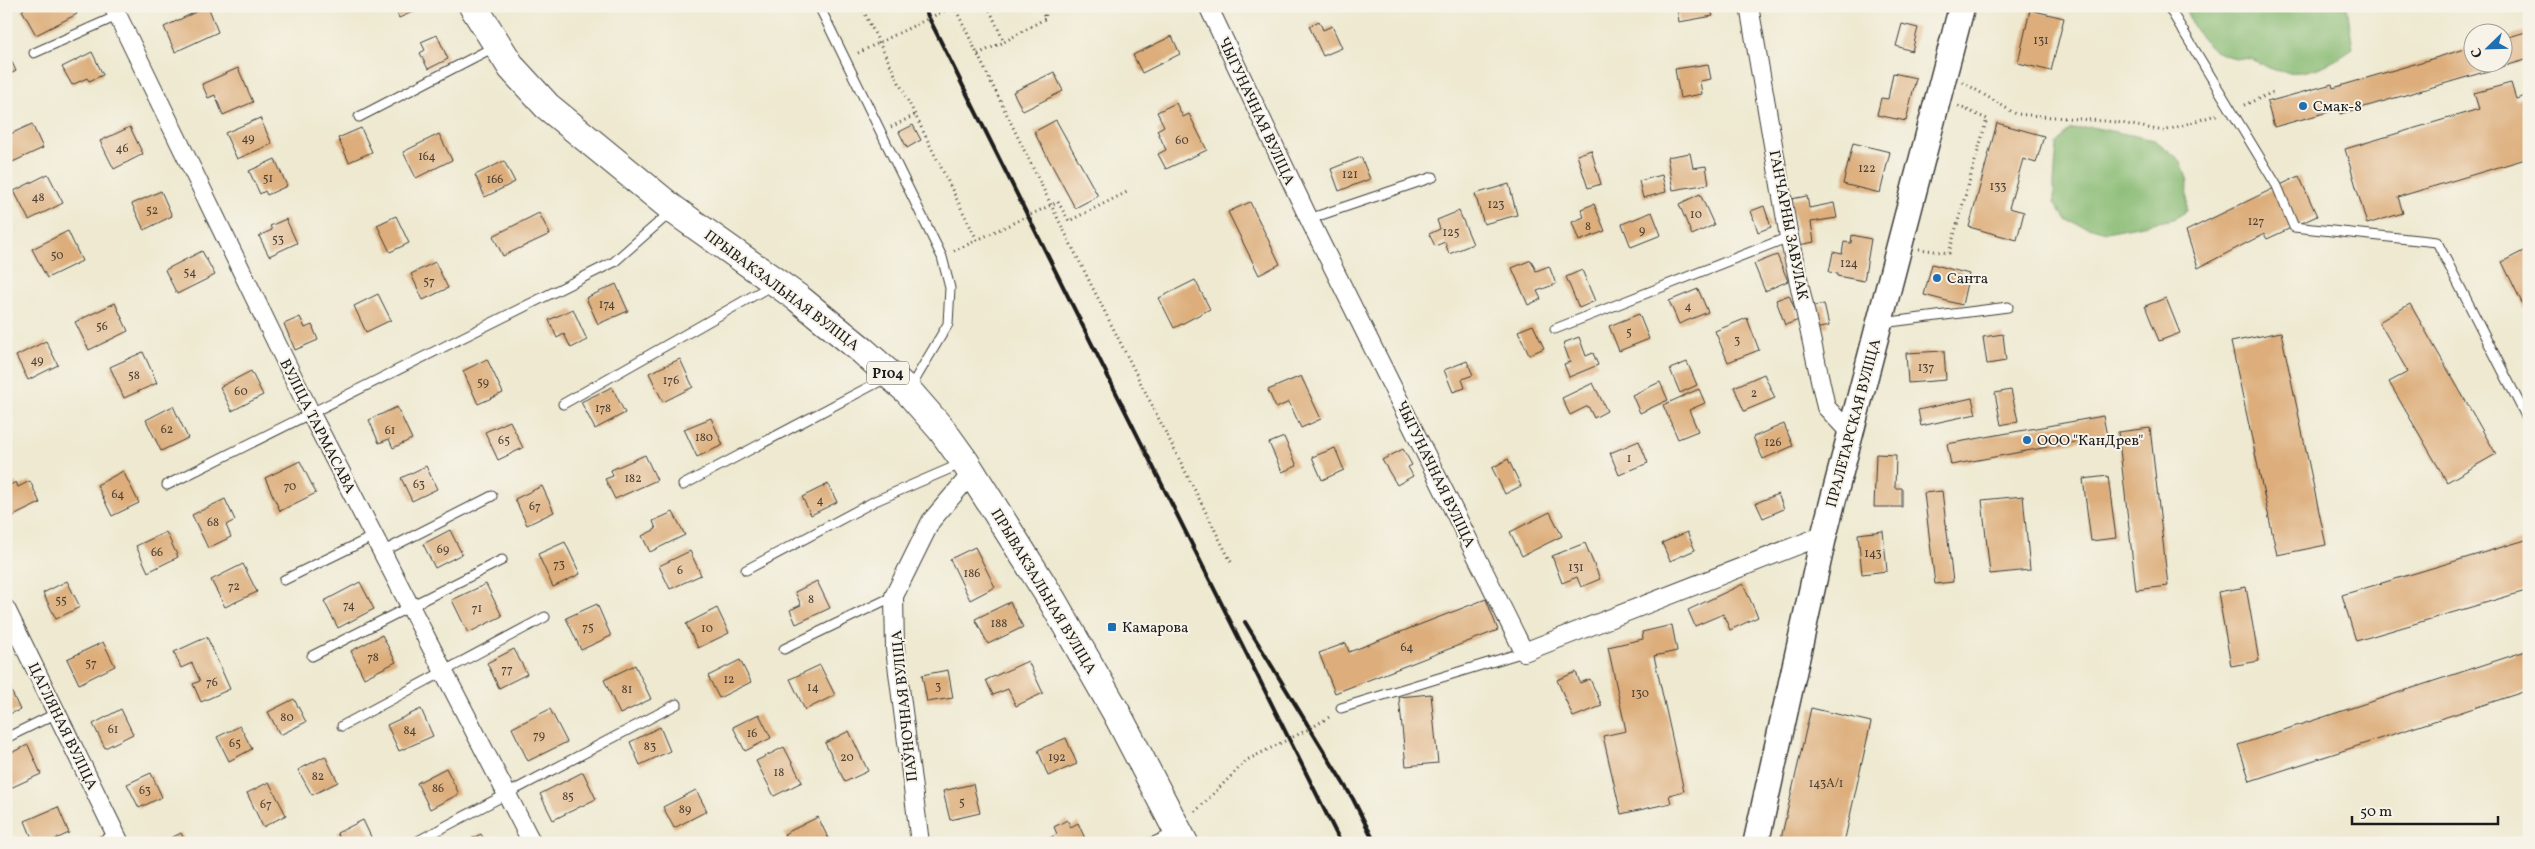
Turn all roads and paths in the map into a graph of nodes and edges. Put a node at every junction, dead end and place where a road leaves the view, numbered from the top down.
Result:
1 (473, 6) edge
2 (819, 6) edge
3 (861, 6) edge
4 (954, 6) edge
5 (988, 6) edge
6 (1040, 6) edge
7 (1045, 6) edge
8 (1208, 6) edge
9 (1748, 6) edge
10 (1962, 6) edge
11 (2168, 6) edge
12 (115, 11) edge
13 (1046, 18) junction
14 (1004, 42) junction
15 (497, 46) junction
16 (858, 52) dead end
17 (34, 53) dead end
18 (978, 54) junction
19 (1959, 89) dead end
20 (2274, 92) dead end
21 (1955, 104) dead end
22 (2233, 110) junction
23 (915, 115) junction
24 (359, 117) dead end
25 (895, 125) dead end
26 (1433, 177) dead end
27 (1129, 191) dead end
28 (1051, 205) junction
29 (674, 210) junction
30 (1309, 219) junction
31 (1789, 237) junction
32 (977, 240) junction
33 (942, 257) junction
34 (1916, 258) dead end
35 (776, 283) junction
36 (2008, 307) dead end
37 (1880, 323) junction
38 (1555, 329) dead end
39 (900, 383) junction
40 (563, 404) dead end
41 (311, 414) junction
42 (2529, 422) edge
43 (1851, 434) junction
44 (968, 468) junction
45 (167, 485) dead end
46 (683, 485) dead end
47 (492, 496) dead end
48 (1824, 535) junction
49 (378, 544) junction
50 (502, 560) dead end
51 (1232, 562) dead end
52 (746, 570) dead end
53 (284, 580) dead end
54 (894, 596) junction
55 (410, 606) junction
56 (6, 609) edge
57 (545, 617) dead end
58 (784, 649) dead end
59 (1524, 652) junction
60 (312, 656) dead end
61 (445, 672) junction
62 (677, 704) dead end
63 (1342, 708) joint
64 (57, 714) junction
65 (342, 726) dead end
66 (6, 738) edge
67 (508, 793) junction
68 (1180, 837) edge
69 (118, 838) edge
70 (98, 843) edge
71 (414, 843) edge
72 (532, 843) edge
73 (920, 843) edge
74 (1151, 843) edge
75 (1756, 843) edge

1 - 15 main road, ПРЫВАКЗАЛЬНАЯ ВУЛІЦА / Р104
2 - 33 lane
3 - 23 path
4 - 16 path, bridge
4 - 18 path
5 - 14 path
6 - 13 path
7 - 13 path
8 - 30 street, ЧЫГУНАЧНАЯ ВУЛІЦА
9 - 31 street, ГАНЧАРНЫ ЗАВУЛАК
10 - 37 main road, ПРАЛЕТАРСКАЯ ВУЛІЦА
11 - 22 lane
12 - 17 lane
12 - 41 street, ВУЛІЦА ТАРМАСАВА
13 - 14 path
14 - 18 path
15 - 24 lane
15 - 29 main road, ПРЫВАКЗАЛЬНАЯ ВУЛІЦА / Р104
18 - 28 path
19 - 22 path
20 - 22 path
21 - 34 path
22 - 42 lane
23 - 25 path
23 - 32 path
26 - 30 lane
27 - 28 path
28 - 32 path
28 - 51 path
29 - 35 main road, ПРЫВАКЗАЛЬНАЯ ВУЛІЦА / Р104
29 - 41 lane
30 - 59 street, ЧЫГУНАЧНАЯ ВУЛІЦА
31 - 38 lane
31 - 43 street, ГАНЧАРНЫ ЗАВУЛАК
32 - 33 path
33 - 39 lane
35 - 39 main road, ПРЫВАКЗАЛЬНАЯ ВУЛІЦА / Р104
35 - 40 lane
36 - 37 lane
37 - 43 main road, ПРАЛЕТАРСКАЯ ВУЛІЦА
39 - 44 main road, ПРЫВАКЗАЛЬНАЯ ВУЛІЦА / Р104
39 - 46 lane
41 - 45 lane
41 - 49 street, ВУЛІЦА ТАРМАСАВА
43 - 48 main road, ПРАЛЕТАРСКАЯ ВУЛІЦА
44 - 52 lane
44 - 54 street, ПАЎНОЧНАЯ ВУЛІЦА
44 - 68 main road, ПРЫВАКЗАЛЬНАЯ ВУЛІЦА / Р104
47 - 49 lane
48 - 59 street
48 - 75 main road, ПРАЛЕТАРСКАЯ ВУЛІЦА
49 - 53 lane
49 - 55 street, ВУЛІЦА ТАРМАСАВА
50 - 55 lane
54 - 58 lane
54 - 73 street, ПАЎНОЧНАЯ ВУЛІЦА
55 - 60 lane
55 - 61 street, ВУЛІЦА ТАРМАСАВА
56 - 64 street, ЦАГЛЯНАЯ ВУЛІЦА
57 - 61 lane
59 - 63 lane
61 - 65 lane
61 - 67 street, ВУЛІЦА ТАРМАСАВА
62 - 67 lane
63 - 68 path
64 - 66 lane
64 - 69 street, ЦАГЛЯНАЯ ВУЛІЦА
67 - 71 lane
67 - 72 street, ВУЛІЦА ТАРМАСАВА
68 - 74 lane
69 - 70 lane

